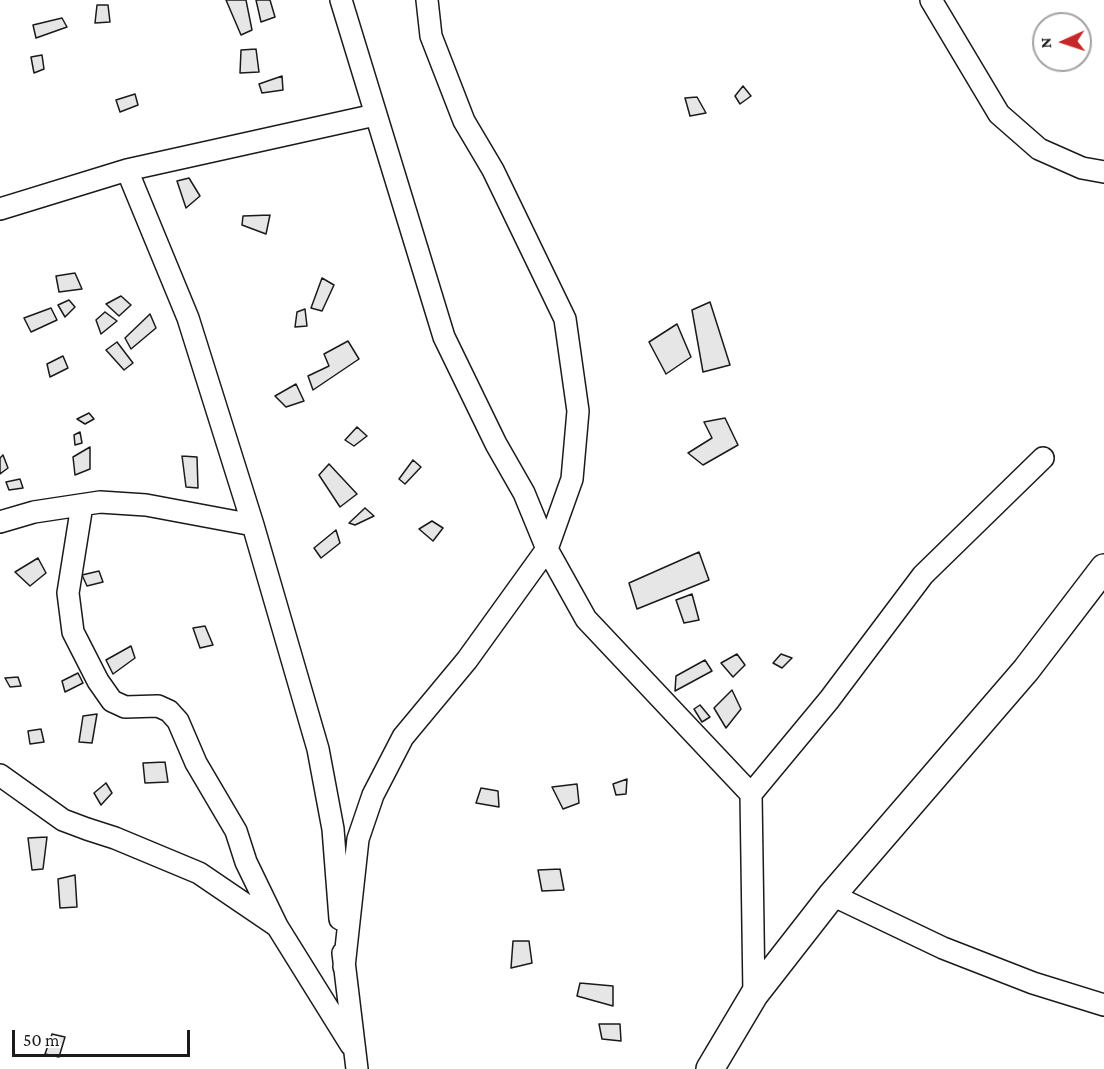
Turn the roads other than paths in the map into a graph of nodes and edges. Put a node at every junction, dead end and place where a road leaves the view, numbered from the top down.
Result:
1 (341, 0) edge
2 (428, 0) edge
3 (932, 0) edge
4 (375, 115) junction
5 (127, 170) junction
6 (1104, 172) edge
7 (0, 208) edge
8 (1043, 458) dead end
9 (82, 505) junction
10 (0, 522) edge
11 (253, 525) junction
12 (547, 549) junction
13 (1104, 568) edge
14 (0, 775) edge
15 (751, 794) junction
16 (832, 895) junction
17 (277, 926) junction
18 (344, 967) junction
19 (754, 994) junction
20 (1104, 1005) edge
21 (356, 1060) edge
22 (710, 1069) edge

1 - 4 street
2 - 12 street
3 - 6 street
4 - 5 street
4 - 12 street
5 - 7 street
5 - 11 street
8 - 15 street
9 - 10 street
9 - 11 street
9 - 17 street
11 - 18 street
12 - 15 street
12 - 18 street
13 - 16 street
14 - 17 street
15 - 19 street
16 - 19 street
16 - 20 street
17 - 21 street
18 - 21 street
19 - 22 street

